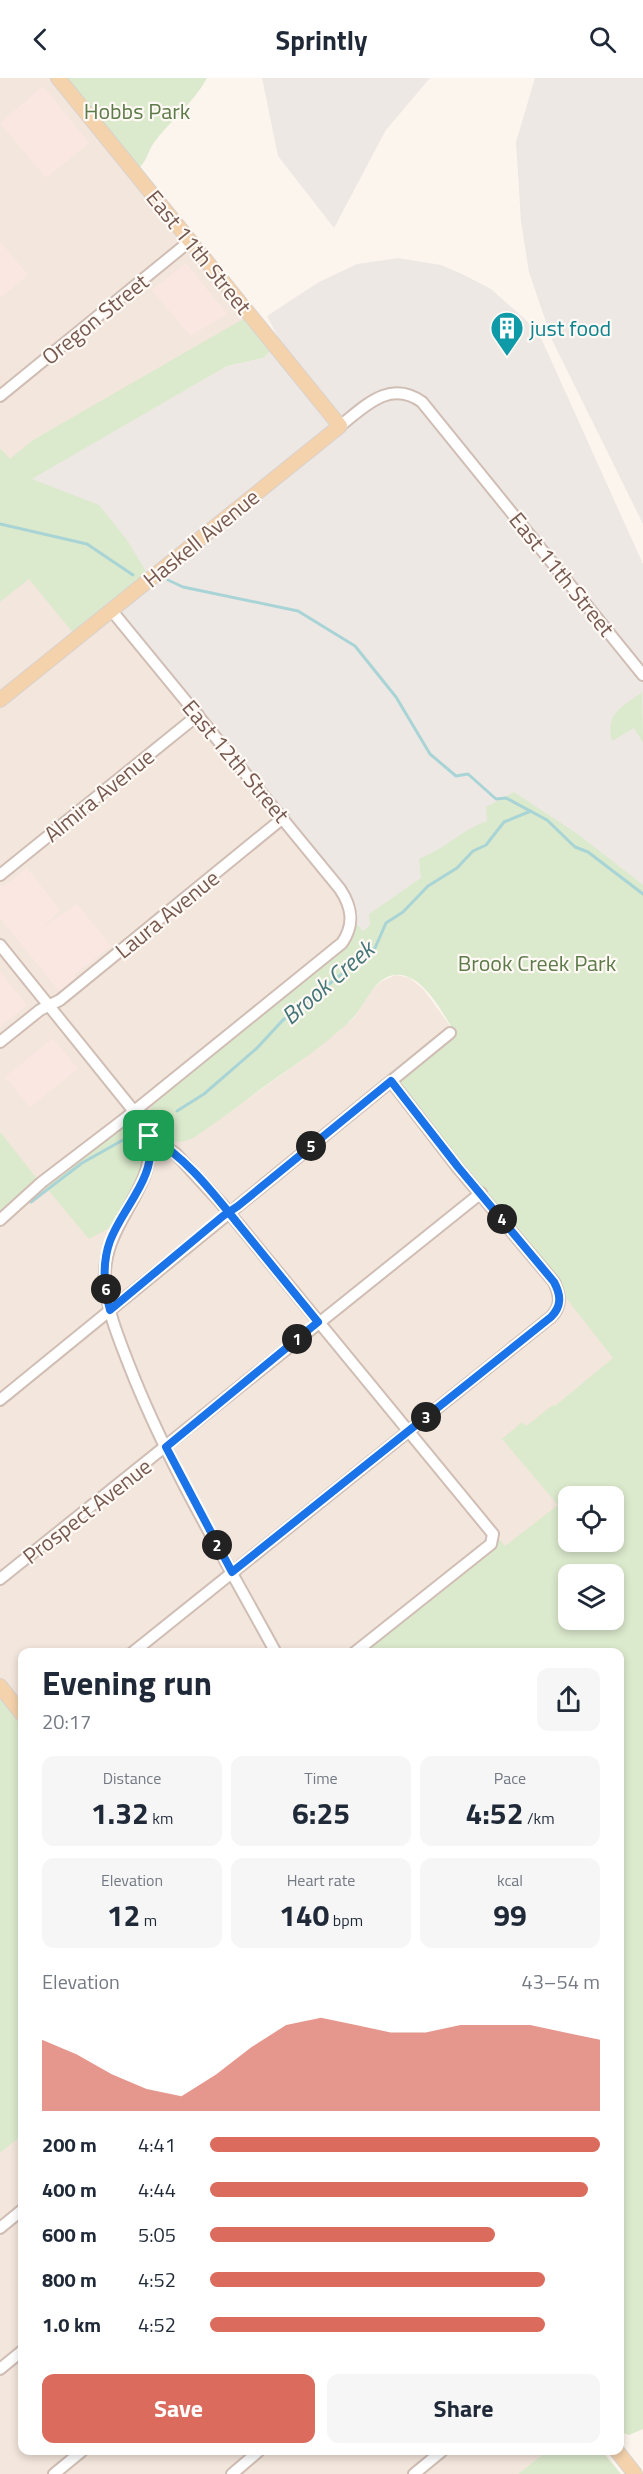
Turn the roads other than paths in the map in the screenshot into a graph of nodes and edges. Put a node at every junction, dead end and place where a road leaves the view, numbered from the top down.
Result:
1 (58, 78) edge
2 (190, 241) junction
3 (409, 395) joint
4 (0, 396) edge
5 (340, 426) junction
6 (112, 611) junction
7 (643, 675) edge
8 (0, 700) edge
9 (198, 715) junction
10 (283, 818) junction
11 (0, 875) edge
12 (0, 945) edge
13 (49, 1006) junction
14 (450, 1033) dead end
15 (0, 1042) edge
16 (391, 1081) junction
17 (134, 1112) junction
18 (149, 1136) junction
19 (481, 1193) junction
20 (229, 1212) junction
21 (0, 1220) edge
22 (110, 1310) junction
23 (318, 1322) junction
24 (0, 1400) edge
25 (408, 1431) junction
26 (166, 1447) junction
27 (232, 1572) junction
28 (0, 1579) edge
29 (138, 1648) edge
30 (273, 1648) edge
31 (360, 1648) edge
32 (0, 1686) edge
33 (18, 1709) edge
34 (18, 2213) edge
35 (0, 2229) edge
36 (18, 2354) edge
37 (0, 2369) edge
38 (77, 2455) edge
39 (254, 2455) edge
40 (437, 2455) edge
41 (620, 2455) edge
42 (54, 2474) edge
43 (232, 2474) edge
44 (414, 2474) edge
45 (635, 2474) edge

1 - 2 main road, East 11th Street
2 - 4 street, Oregon Street
2 - 5 main road, East 11th Street
3 - 5 street, Haskell Avenue
3 - 7 street, East 11th Street
5 - 6 main road, Haskell Avenue
6 - 8 main road, Haskell Avenue
6 - 9 street, East 12th Street
9 - 10 street, East 12th Street
9 - 11 street, Almira Avenue
10 - 13 street, Laura Avenue
10 - 17 street, East 12th Street
12 - 13 street
13 - 15 street, Laura Avenue
13 - 17 street
14 - 16 street
16 - 19 street
16 - 20 street
17 - 18 street
17 - 21 street
18 - 20 street
18 - 22 street
19 - 23 street, Prospect Avenue
19 - 25 street
20 - 22 street
20 - 23 street
22 - 24 street
22 - 26 street
23 - 25 street
23 - 26 street, Prospect Avenue
25 - 27 street
25 - 31 street
26 - 27 street
26 - 28 street, Prospect Avenue
27 - 29 street
27 - 30 street
32 - 33 main road
34 - 35 street
36 - 37 street
38 - 42 street
39 - 43 street
40 - 44 street
41 - 45 main road

